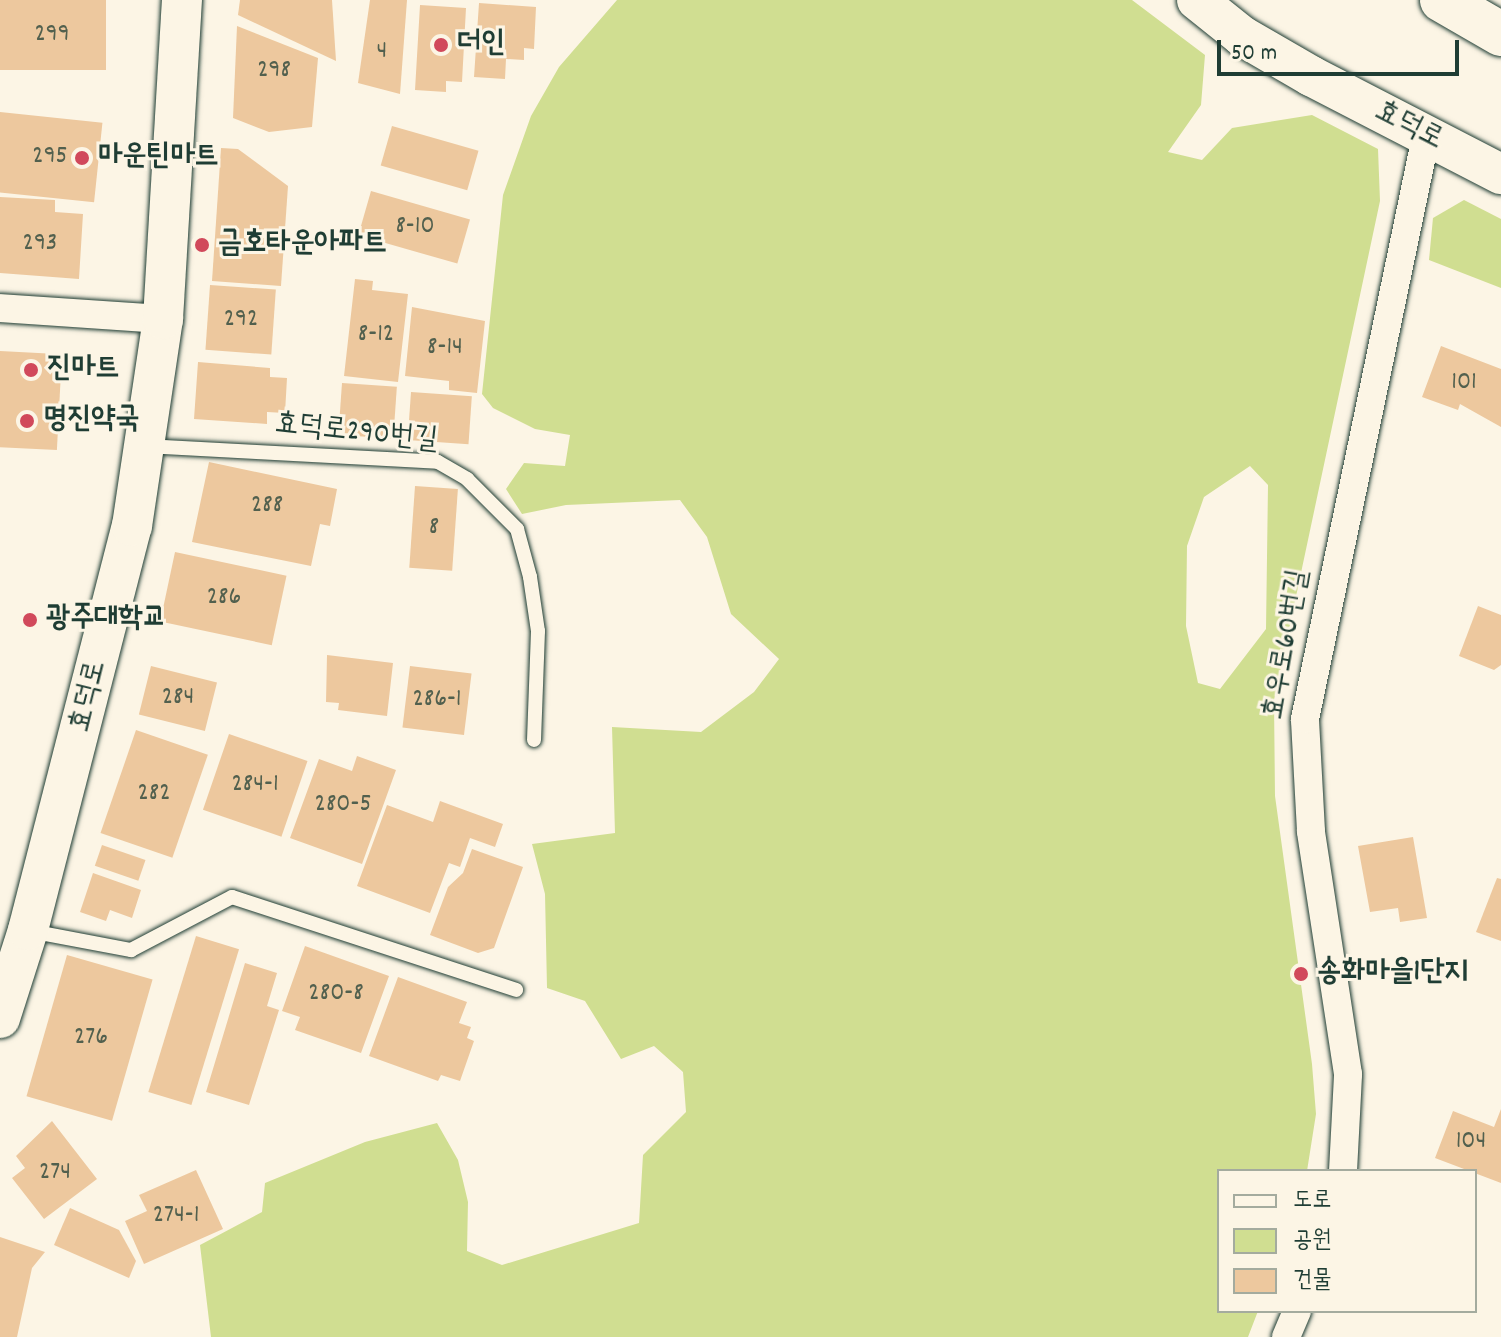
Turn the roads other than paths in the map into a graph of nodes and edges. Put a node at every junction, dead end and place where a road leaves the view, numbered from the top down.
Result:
1 (182, 0) edge
2 (1197, 0) edge
3 (1442, 0) edge
4 (1501, 34) edge
5 (1426, 136) junction
6 (1501, 174) edge
7 (0, 308) edge
8 (163, 319) junction
9 (145, 446) junction
10 (534, 740) dead end
11 (28, 930) junction
12 (516, 990) dead end
13 (0, 1018) edge
14 (1343, 1169) edge
15 (1296, 1313) edge
16 (1286, 1337) edge

1 - 8 main road, 효덕로
2 - 5 main road, 효덕로
3 - 4 highway
5 - 6 main road, 효덕로
5 - 14 street, 효우로60번길
7 - 8 street
8 - 9 main road, 효덕로
9 - 10 lane, 효덕로290번길
9 - 11 main road, 효덕로
11 - 12 lane
11 - 13 main road, 효덕로
15 - 16 street

